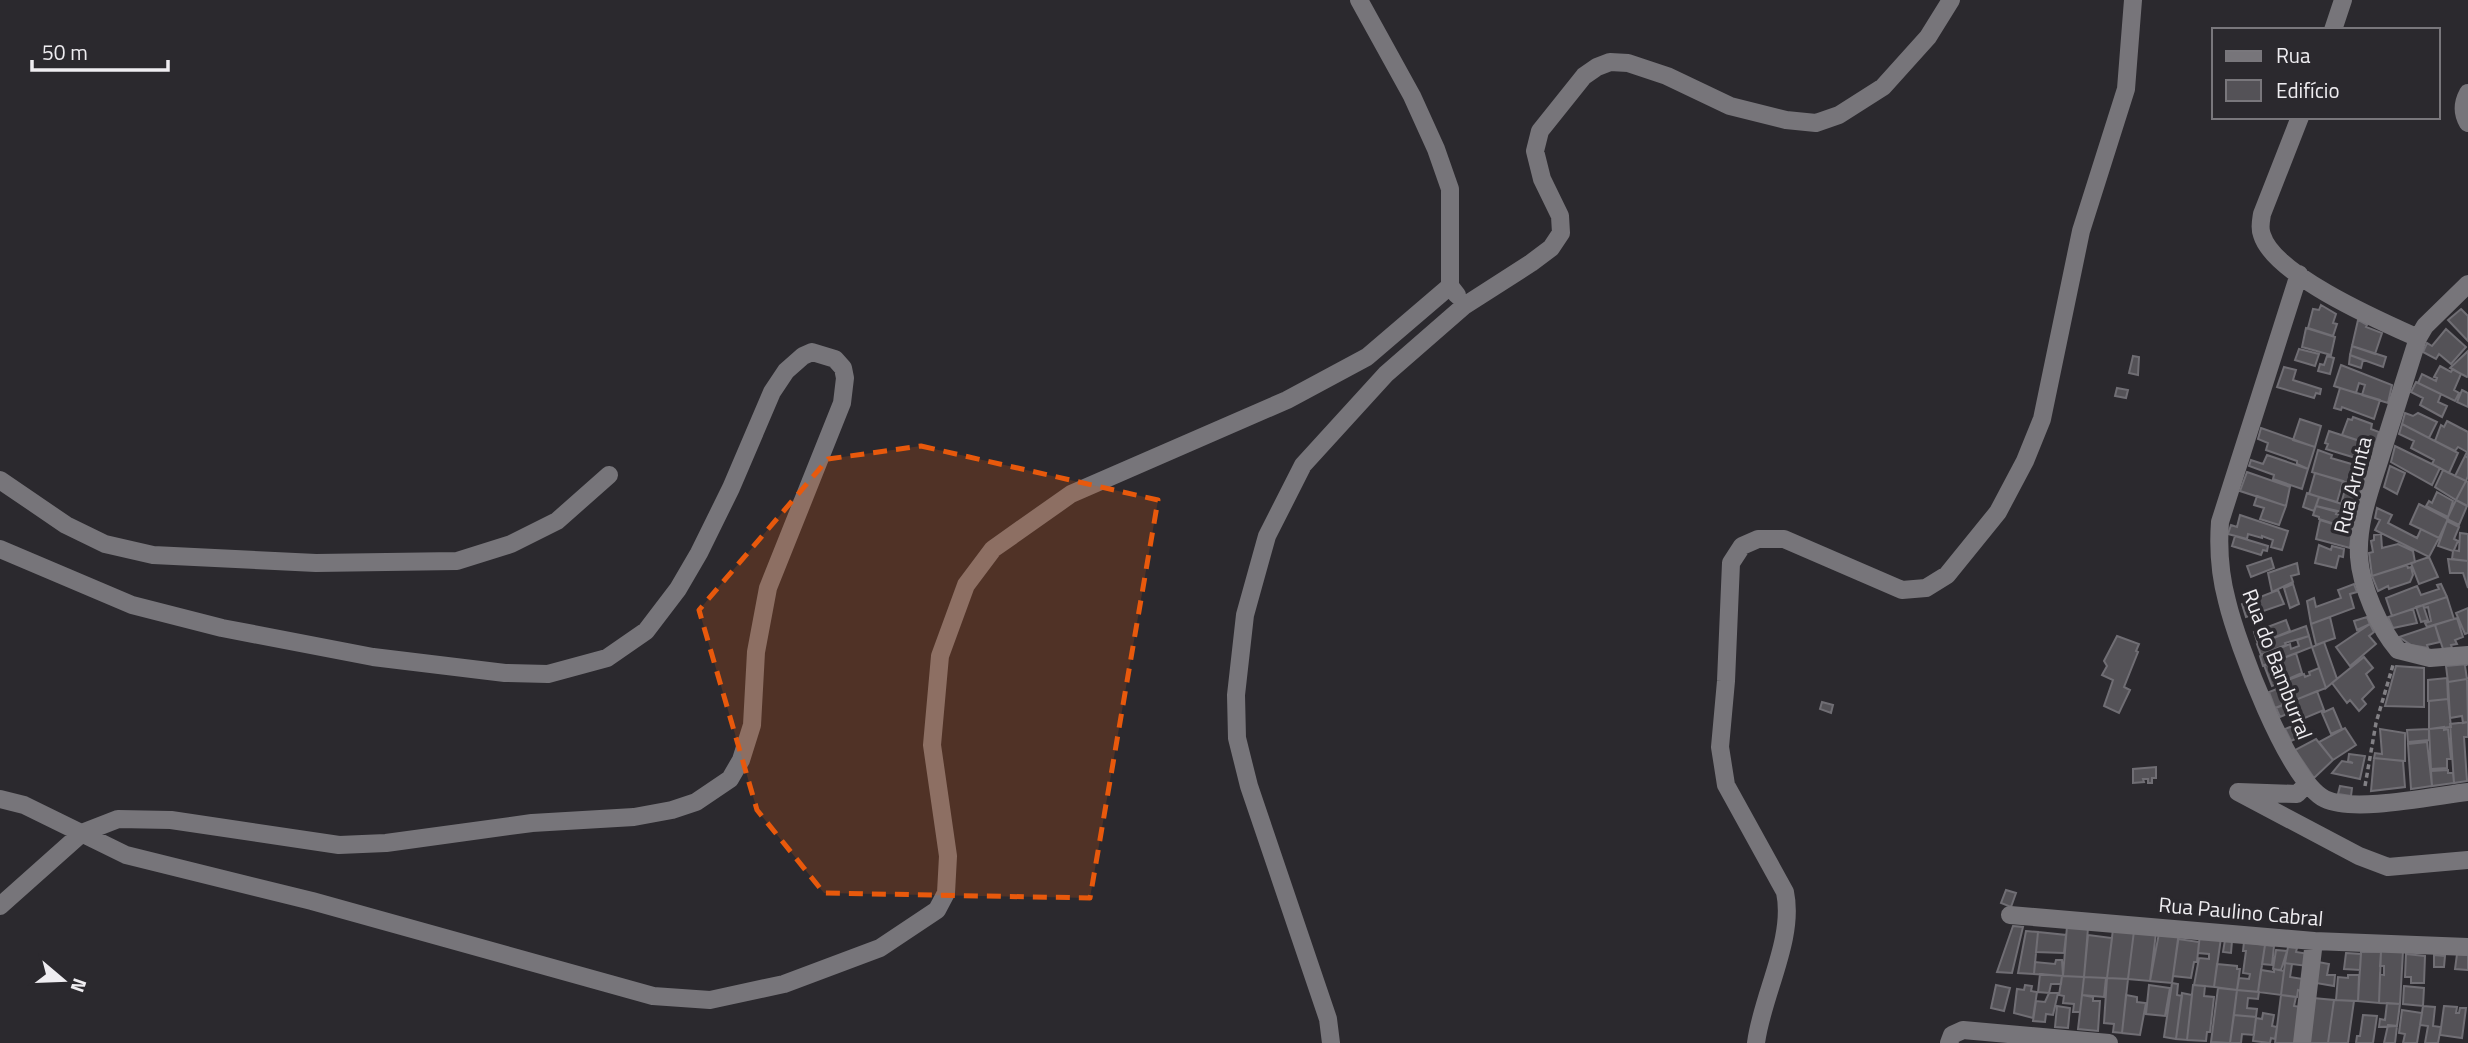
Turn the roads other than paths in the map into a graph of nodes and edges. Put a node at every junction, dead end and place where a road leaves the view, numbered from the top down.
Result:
1 (1359, 0) edge
2 (1951, 0) edge
3 (2133, 0) edge
4 (2343, 0) edge
5 (2334, 28) edge
6 (2468, 93) edge
7 (2299, 119) edge
8 (2468, 123) edge
9 (2299, 274) junction
10 (2468, 284) edge
11 (1450, 286) junction
12 (1464, 306) junction
13 (2417, 338) junction
14 (609, 475) dead end
15 (0, 480) edge
16 (0, 549) edge
17 (2468, 655) edge
18 (2307, 784) junction
19 (2468, 792) edge
20 (0, 799) edge
21 (82, 833) junction
22 (2468, 860) edge
23 (0, 906) edge
24 (2010, 915) dead end
25 (2314, 941) junction
26 (2468, 947) edge
27 (1331, 1043) edge
28 (1756, 1043) edge
29 (1950, 1043) edge
30 (2109, 1043) edge
31 (2302, 1043) edge

1 - 11 street
2 - 12 street
3 - 28 street
4 - 5 street
6 - 8 street
7 - 9 street
9 - 13 street
9 - 18 street, Rua do Bamburral
10 - 13 street
11 - 12 street
11 - 21 street
12 - 27 street
13 - 17 street, Rua Arunta
14 - 15 street
16 - 21 street
18 - 19 street, Rua do Bamburral
18 - 22 street
20 - 21 street
21 - 23 street
24 - 25 street, Rua Paulino Cabral
25 - 26 street, Rua Paulino Cabral
25 - 31 street
29 - 30 street

